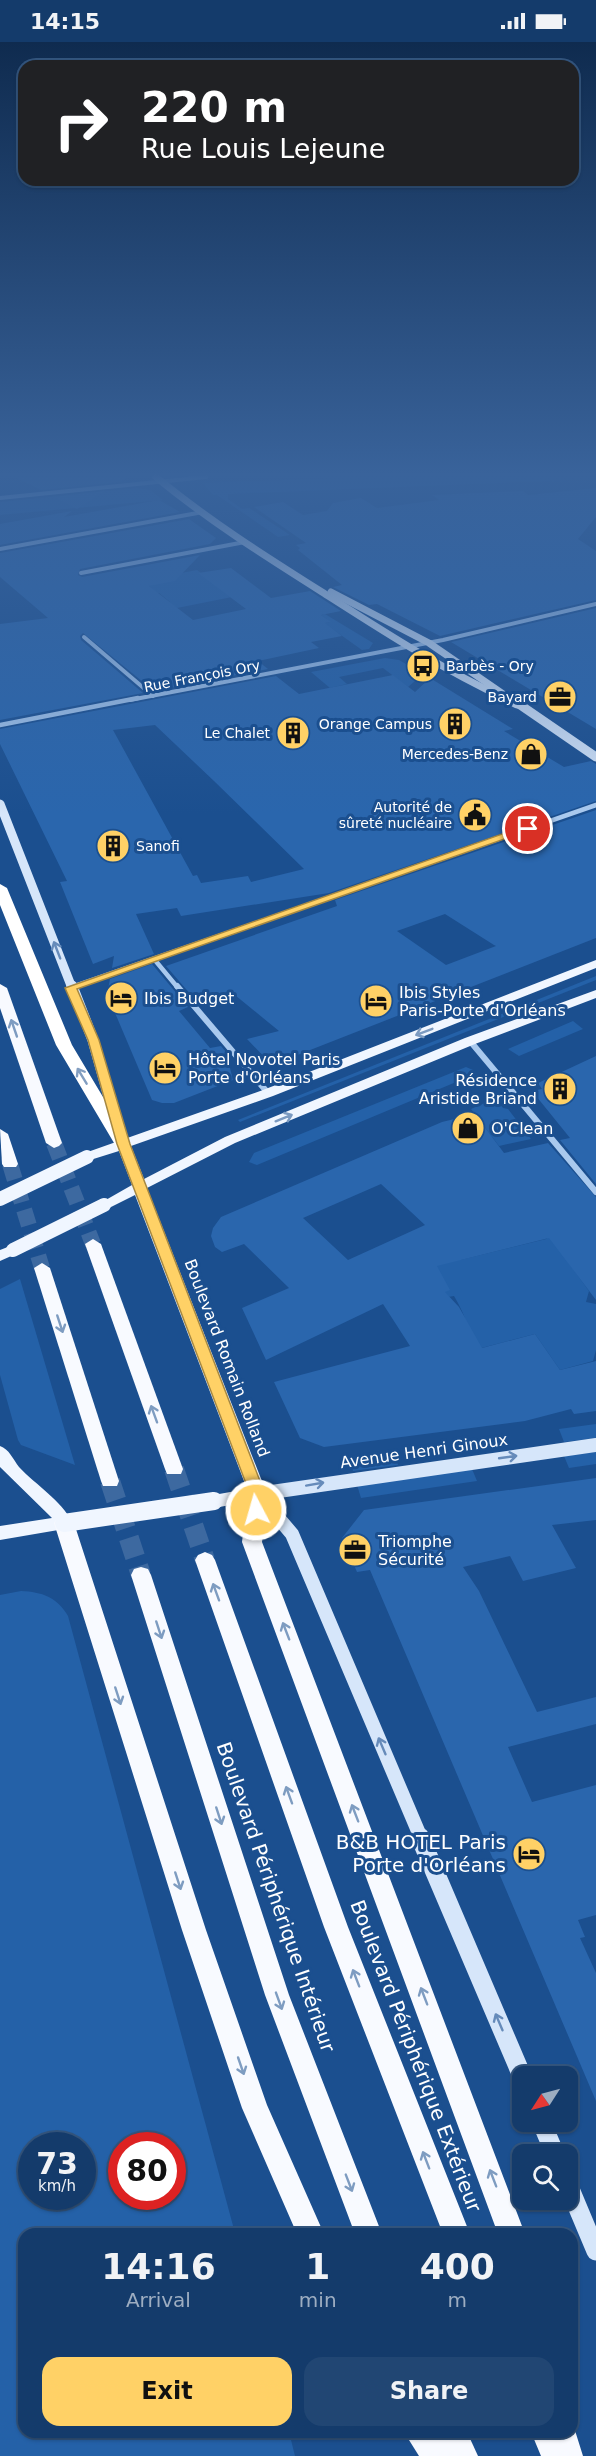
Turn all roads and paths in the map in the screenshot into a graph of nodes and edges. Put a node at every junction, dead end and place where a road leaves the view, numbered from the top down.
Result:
1 (318, 590) edge
2 (324, 590) edge
3 (596, 604) edge
4 (84, 637) dead end
5 (429, 643) junction
6 (408, 647) junction
7 (153, 696) junction
8 (517, 704) junction
9 (0, 726) edge
10 (596, 757) edge
11 (0, 804) edge
12 (596, 805) edge
13 (0, 888) edge
14 (154, 959) junction
15 (596, 964) edge
16 (0, 988) edge
17 (71, 988) junction
18 (596, 994) edge
19 (470, 1041) junction
20 (268, 1093) junction
21 (0, 1134) edge
22 (54, 1143) tunnel mouth
23 (123, 1144) junction
24 (10, 1164) tunnel mouth
25 (141, 1186) junction
26 (596, 1192) edge
27 (0, 1199) edge
28 (93, 1244) tunnel mouth
29 (7, 1253) edge
30 (42, 1268) tunnel mouth
31 (596, 1445) edge
32 (0, 1452) edge
33 (174, 1470) tunnel mouth
34 (110, 1481) tunnel mouth
35 (258, 1494) junction
36 (64, 1523) junction
37 (0, 1533) edge
38 (205, 1560) tunnel mouth
39 (141, 1575) tunnel mouth
40 (518, 2066) edge
41 (578, 2208) edge
42 (308, 2228) edge
43 (367, 2228) edge
44 (455, 2228) edge
45 (510, 2228) edge
46 (596, 2251) edge
47 (424, 2438) edge
48 (455, 2438) edge
49 (548, 2438) edge
50 (564, 2438) edge
51 (437, 2456) edge
52 (463, 2456) edge
53 (556, 2456) edge
54 (568, 2456) edge

1 - 6 main road
2 - 5 main road
3 - 5 street, Rue François Ory
4 - 7 street
5 - 6 street, Rue François Ory
5 - 8 main road
6 - 7 street, Rue François Ory
6 - 8 main road
7 - 9 street, Rue François Ory
8 - 10 main road
17 -> 11 main road, Boulevard Romain Rolland
12 - 14 street
23 -> 13 highway
14 - 17 street
14 - 20 street
15 -> 20 main road
22 -> 16 highway
17 - 23 main road, Boulevard Romain Rolland
18 - 19 main road
25 -> 19 main road
19 - 26 street
20 - 23 main road
21 - 24 highway
23 - 25 main road, Boulevard Romain Rolland
23 - 27 main road, bridge
25 - 29 main road, bridge
25 - 35 main road, Boulevard Romain Rolland
33 -> 28 highway
30 -> 34 highway
35 -> 31 main road, Avenue Henri Ginoux
32 - 36 main road
35 - 36 main road, bridge
40 -> 35 main road, Boulevard Romain Rolland
45 -> 35 highway
36 - 37 main road
36 -> 42 highway
44 -> 38 highway, Boulevard Périphérique Extérieur
39 -> 43 highway, Boulevard Périphérique Intérieur
41 - 46 main road
47 - 51 highway
48 - 52 highway
49 - 53 highway
50 - 54 highway

